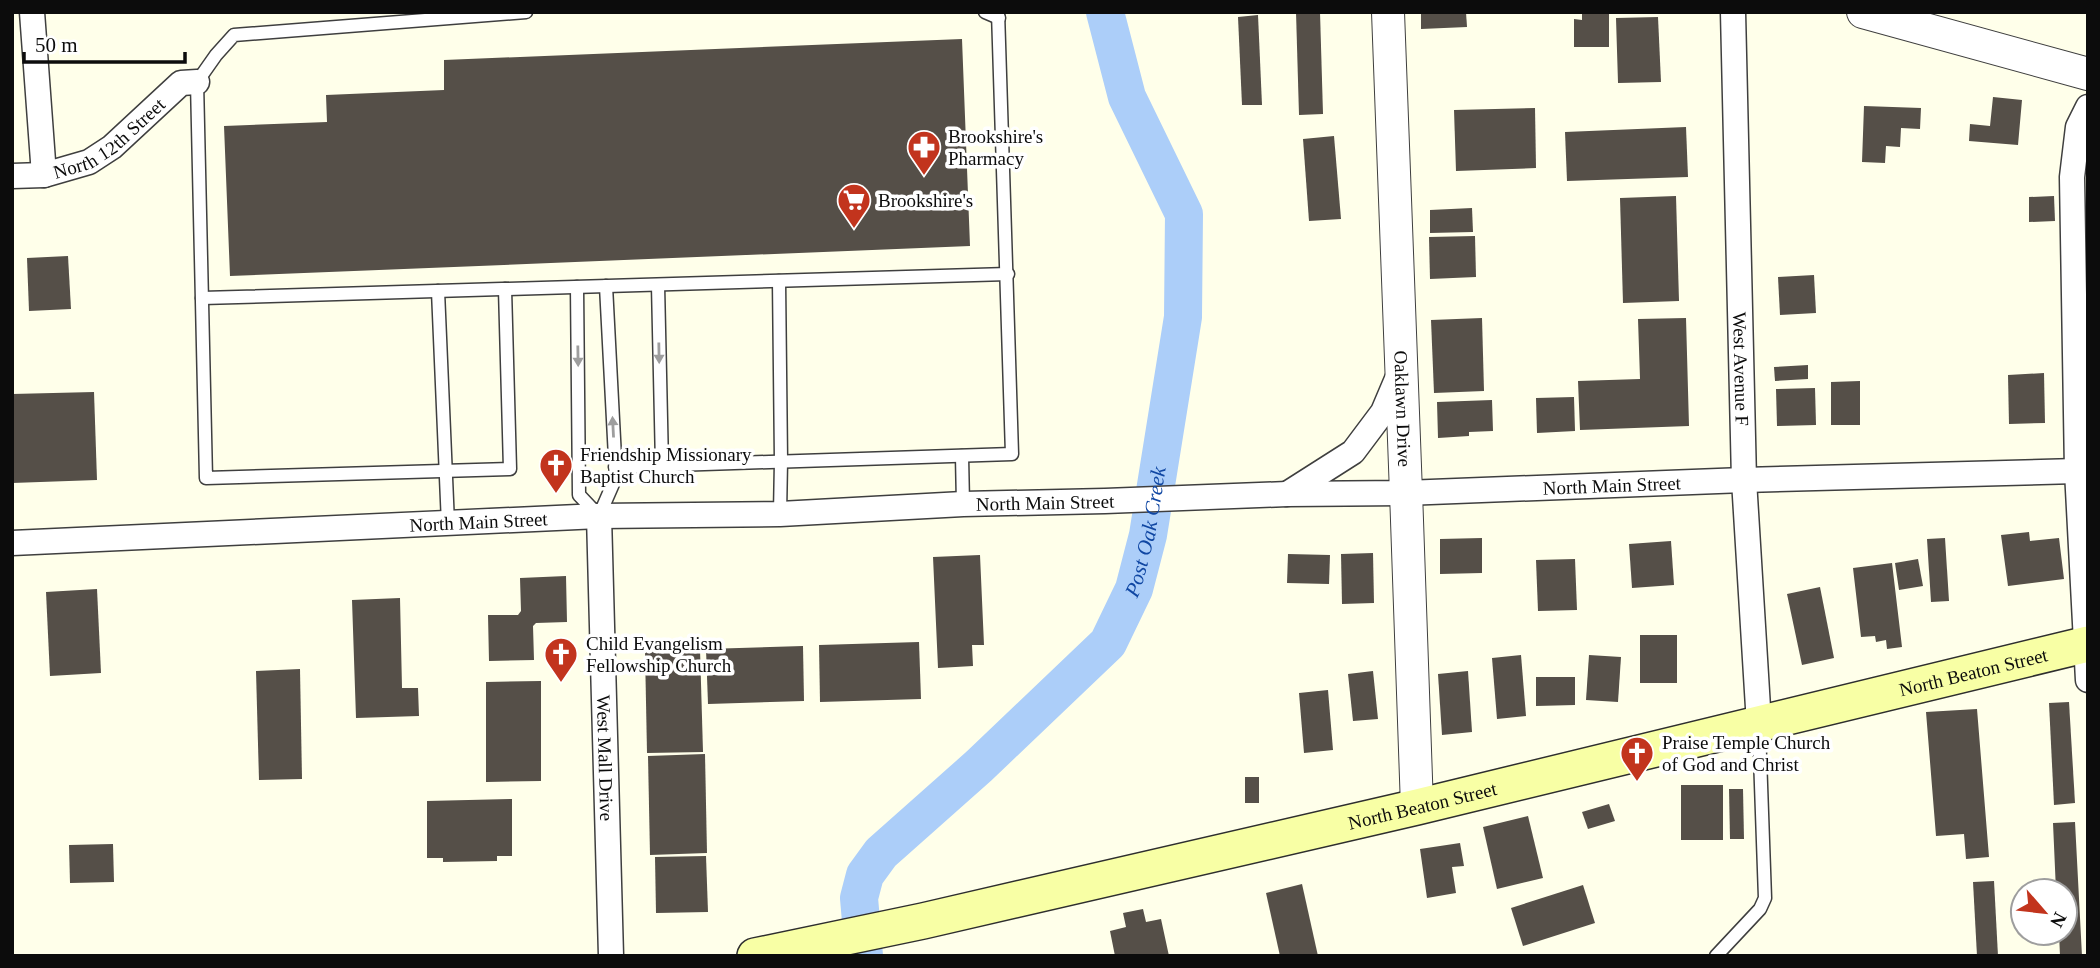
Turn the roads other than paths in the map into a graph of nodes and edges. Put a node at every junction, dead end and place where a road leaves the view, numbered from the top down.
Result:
1 (32, 12) edge
2 (526, 12) edge
3 (985, 12) edge
4 (1388, 12) edge
5 (1733, 12) edge
6 (1863, 12) edge
7 (999, 15) edge
8 (2088, 74) edge
9 (197, 82) junction
10 (2088, 107) edge
11 (44, 175) junction
12 (12, 176) edge
13 (1008, 274) junction
14 (779, 281) junction
15 (658, 285) junction
16 (606, 286) junction
17 (577, 287) junction
18 (505, 289) junction
19 (438, 291) junction
20 (202, 298) junction
21 (1404, 365) junction
22 (962, 456) junction
23 (781, 461) junction
24 (662, 465) junction
25 (615, 467) junction
26 (448, 471) junction
27 (2077, 471) junction
28 (1744, 480) junction
29 (1405, 493) junction
30 (1287, 494) junction
31 (963, 503) junction
32 (779, 514) junction
33 (599, 516) junction
34 (448, 524) junction
35 (12, 543) edge
36 (2087, 644) edge
37 (2088, 680) edge
38 (1759, 724) junction
39 (1417, 807) junction
40 (757, 955) edge
41 (611, 956) edge
42 (1716, 956) edge

1 - 11 street
2 - 9 lane
3 - 7 lane
4 - 21 street, Oaklawn Drive
5 - 28 street, West Avenue F
6 - 8 street
7 - 13 lane
9 - 11 street, North 12th Street
9 - 20 lane
10 - 27 street
11 - 12 street, North 12th Street
13 - 14 lane
13 - 22 lane
14 - 15 lane
14 - 23 lane
15 - 16 lane
15 -> 24 lane
16 - 17 lane
25 -> 16 lane
17 - 18 lane
17 -> 33 lane
18 - 19 lane
18 - 26 lane
19 - 20 lane
19 - 26 lane
20 - 26 lane
21 - 29 street, Oaklawn Drive
21 - 30 street
22 - 23 lane
22 - 31 lane
23 - 24 lane
23 - 32 lane
24 - 25 lane
25 - 33 lane
26 - 34 lane
27 - 28 street, North Main Street
27 - 36 street
28 - 29 street, North Main Street
28 - 38 street, West Avenue F
29 - 30 street, North Main Street
29 - 39 street, Oaklawn Drive
30 - 31 street, North Main Street
31 - 32 street, North Main Street
32 - 33 street, North Main Street
33 - 34 street, North Main Street
33 - 41 street, West Mall Drive
34 - 35 street, North Main Street
36 - 37 street
36 - 38 main road, North Beaton Street
38 - 39 main road, North Beaton Street
38 - 42 lane
39 - 40 main road, North Beaton Street

